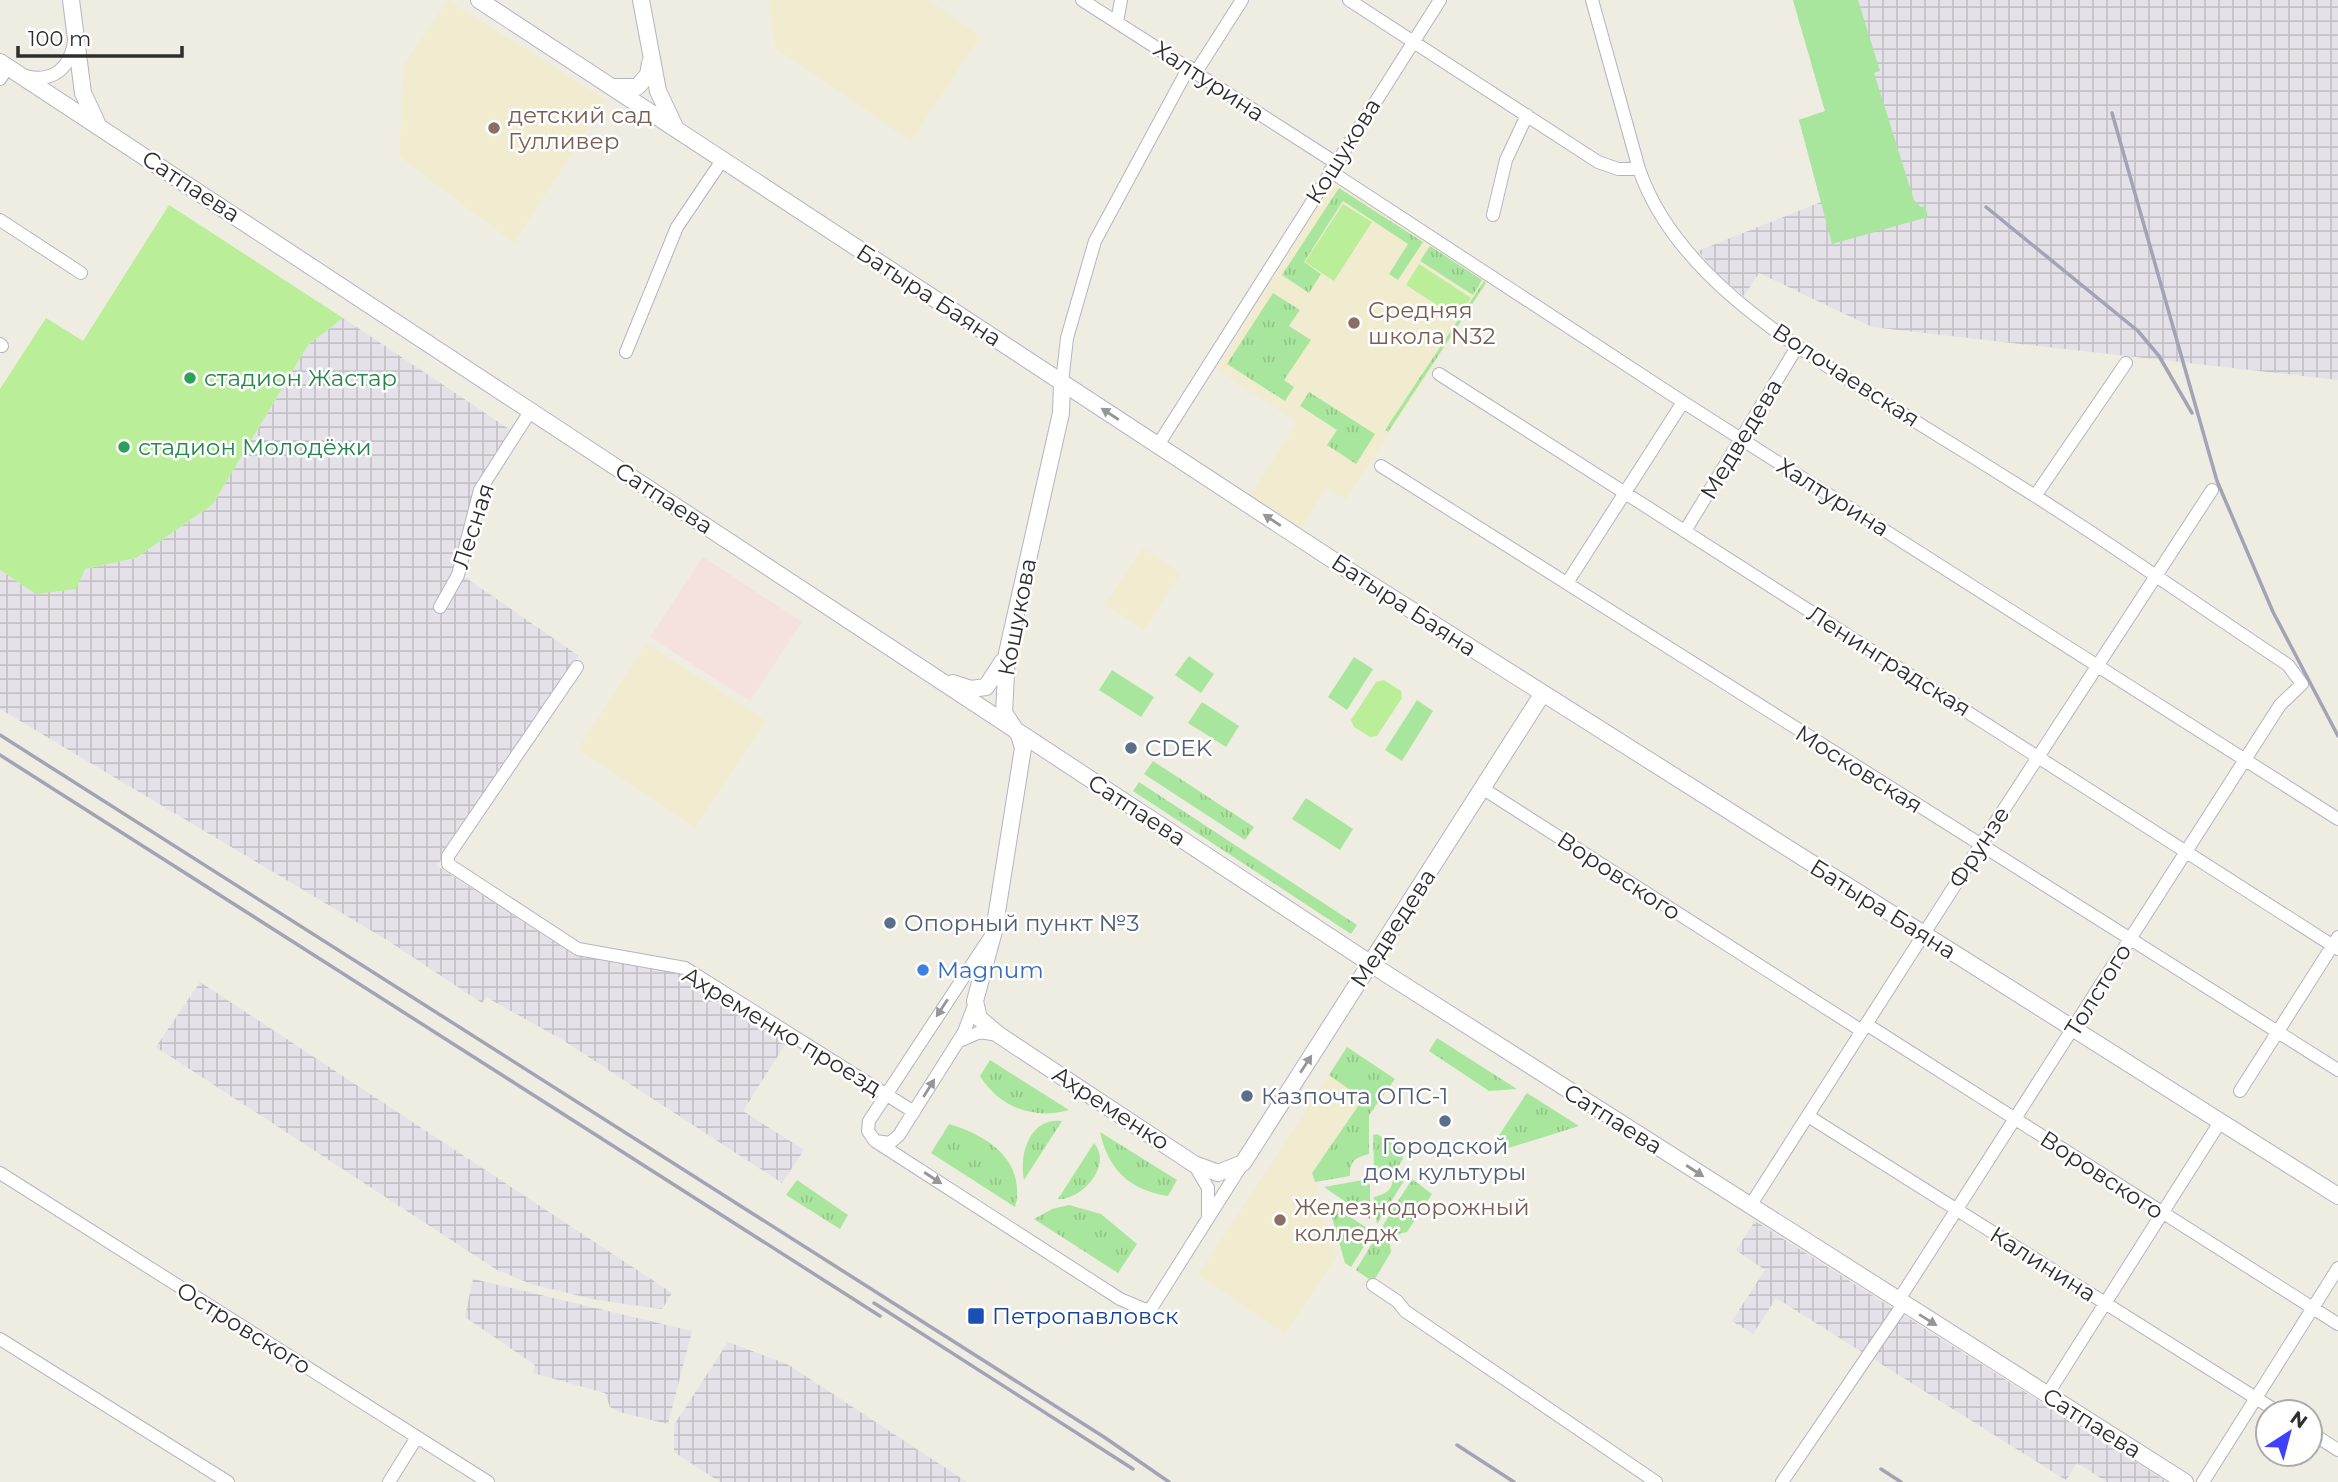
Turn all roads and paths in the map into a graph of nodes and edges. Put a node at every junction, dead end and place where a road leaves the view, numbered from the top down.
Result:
1 (71, 0) edge
2 (479, 0) edge
3 (641, 0) edge
4 (1082, 0) edge
5 (1121, 0) edge
6 (1242, 0) edge
7 (1349, 0) edge
8 (1440, 0) edge
9 (1592, 0) edge
10 (1117, 22) junction
11 (75, 29) junction
12 (1413, 42) junction
13 (650, 53) junction
14 (5, 70) edge
15 (1192, 70) junction
16 (606, 83) junction
17 (1527, 115) junction
18 (98, 125) junction
19 (676, 128) junction
20 (723, 159) junction
21 (1333, 167) junction
22 (1639, 169) junction
23 (1493, 215) dead end
24 (0, 219) edge
25 (80, 273) dead end
26 (1797, 347) junction
27 (626, 352) dead end
28 (2126, 363) dead end
29 (1439, 374) dead end
30 (1062, 382) junction
31 (1088, 399) junction
32 (1683, 402) junction
33 (531, 410) junction
34 (1061, 413) junction
35 (1741, 438) junction
36 (1158, 444) junction
37 (1381, 466) dead end
38 (2212, 490) dead end
39 (1623, 492) junction
40 (2035, 496) junction
41 (1685, 531) junction
42 (2154, 577) junction
43 (1567, 583) junction
44 (440, 607) dead end
45 (1007, 653) junction
46 (2097, 664) junction
47 (577, 667) dead end
48 (931, 674) junction
49 (2302, 684) joint
50 (1003, 686) junction
51 (1543, 693) junction
52 (973, 704) junction
53 (1019, 735) junction
54 (2039, 755) junction
55 (2245, 759) junction
56 (1482, 788) junction
57 (2338, 819) edge
58 (1980, 846) junction
59 (2186, 852) junction
60 (994, 931) junction
61 (1923, 935) junction
62 (2130, 939) junction
63 (2336, 944) edge
64 (1370, 963) junction
65 (975, 1002) junction
66 (1864, 1028) junction
67 (2073, 1029) junction
68 (2278, 1032) junction
69 (999, 1035) junction
70 (958, 1041) junction
71 (2338, 1070) edge
72 (2240, 1091) dead end
73 (886, 1095) junction
74 (914, 1112) junction
75 (1808, 1116) junction
76 (2016, 1120) junction
77 (2220, 1122) junction
78 (875, 1141) junction
79 (1243, 1163) junction
80 (1194, 1164) junction
81 (0, 1173) edge
82 (2338, 1196) edge
83 (1750, 1206) junction
84 (1957, 1210) junction
85 (2162, 1214) junction
86 (1207, 1220) junction
87 (2338, 1268) edge
88 (1373, 1285) dead end
89 (1900, 1302) junction
90 (2106, 1303) junction
91 (2312, 1308) junction
92 (2338, 1324) edge
93 (0, 1339) edge
94 (2048, 1395) junction
95 (2256, 1398) joint
96 (2254, 1401) edge
97 (417, 1437) junction
98 (228, 1482) edge
99 (389, 1482) edge
100 (488, 1482) edge
101 (1656, 1482) edge
102 (1783, 1482) edge
103 (2185, 1482) edge
104 (2203, 1482) edge

1 - 11 street
2 - 16 street, Батыра Баяна
3 - 13 street
4 - 10 street, Халтурина
5 - 10 street
6 - 15 street
7 - 12 street
8 - 12 street, Кошукова
9 - 22 street
10 - 15 street, Халтурина
11 - 14 street
11 - 18 street
12 - 17 street
12 - 21 street, Кошукова
13 - 16 street
13 - 19 street
14 - 18 street, Сатпаева
15 - 21 street, Халтурина
15 - 30 street
16 - 19 street, Батыра Баяна
17 - 22 street
17 - 23 street
18 - 33 street, Сатпаева
19 - 20 street, Батыра Баяна
20 - 27 street
20 - 30 street, Батыра Баяна
21 - 32 street, Халтурина
21 - 36 street, Кошукова
22 - 26 street, Волочаевская
24 - 25 street
26 - 35 street, Медведева
26 - 40 street, Волочаевская
28 - 40 street
29 - 39 street, Ленинградская
30 - 31 street, Батыра Баяна
30 - 34 street, Кошукова
31 - 34 street
36 -> 31 street, Батыра Баяна
32 - 35 street, Халтурина
32 - 39 street
33 - 44 street, Лесная
33 - 48 street, Сатпаева
34 - 45 street, Кошукова
35 - 41 street, Медведева
35 - 46 street, Халтурина
51 -> 36 street, Батыра Баяна
37 - 43 street, Московская
38 - 42 street, Фрунзе
39 - 41 street, Ленинградская
39 - 43 street
40 - 42 street, Волочаевская
41 - 54 street, Ленинградская
42 - 46 street, Фрунзе
42 - 49 street, Волочаевская
43 - 58 street, Московская
45 - 48 street
45 - 50 street, Кошукова
46 - 54 street, Фрунзе
46 - 55 street, Халтурина
47 - 73 street, Ахременко проезд
48 - 52 street, Сатпаева
49 - 55 street, Толстого
50 - 52 street
50 - 53 street, Кошукова
51 - 56 street, Медведева
51 - 61 street, Батыра Баяна
52 - 53 street, Сатпаева
53 - 60 street, Кошукова
53 - 64 street, Сатпаева
54 - 58 street, Фрунзе
54 - 59 street, Ленинградская
55 - 57 street, Халтурина
55 - 59 street, Толстого
56 - 64 street, Медведева
56 - 66 street, Воровского
58 - 61 street, Фрунзе
58 - 62 street, Московская
59 - 62 street, Толстого
59 - 63 street, Ленинградская
60 - 65 street, Кошукова
60 -> 73 street, Кошукова
61 - 66 street, Фрунзе
61 - 67 street, Батыра Баяна
62 - 67 street, Толстого
62 - 68 street, Московская
63 - 68 street
79 -> 64 street, Медведева
64 -> 83 street, Сатпаева
65 - 69 street, Ахременко
65 - 70 street
66 - 75 street, Фрунзе
66 - 76 street, Воровского
67 - 76 street, Толстого
67 - 77 street, Батыра Баяна
68 - 71 street, Московская
68 - 72 street
69 - 70 street
69 - 80 street, Ахременко
74 -> 70 street
73 - 74 street, Ахременко проезд
73 - 78 street, Кошукова
74 - 78 street
75 - 83 street, Фрунзе
75 - 84 street, Калинина
76 - 84 street, Толстого
76 - 85 street, Воровского
77 - 82 street, Батыра Баяна
77 - 85 street
78 -> 86 street
79 - 80 street, Ахременко
79 - 86 street
80 - 86 street
81 - 97 street, Островского
83 - 89 street, Сатпаева
84 - 89 street, Толстого
84 - 90 street, Калинина
85 - 90 street
85 - 91 street, Воровского
87 - 91 street
88 - 101 street
89 -> 94 street, Сатпаева
89 - 102 street, Толстого
90 - 94 street
90 - 95 street, Калинина
91 - 92 street, Воровского
91 - 95 street
93 - 98 street
94 - 103 street, Сатпаева
96 - 104 street
97 - 99 street
97 - 100 street, Островского

